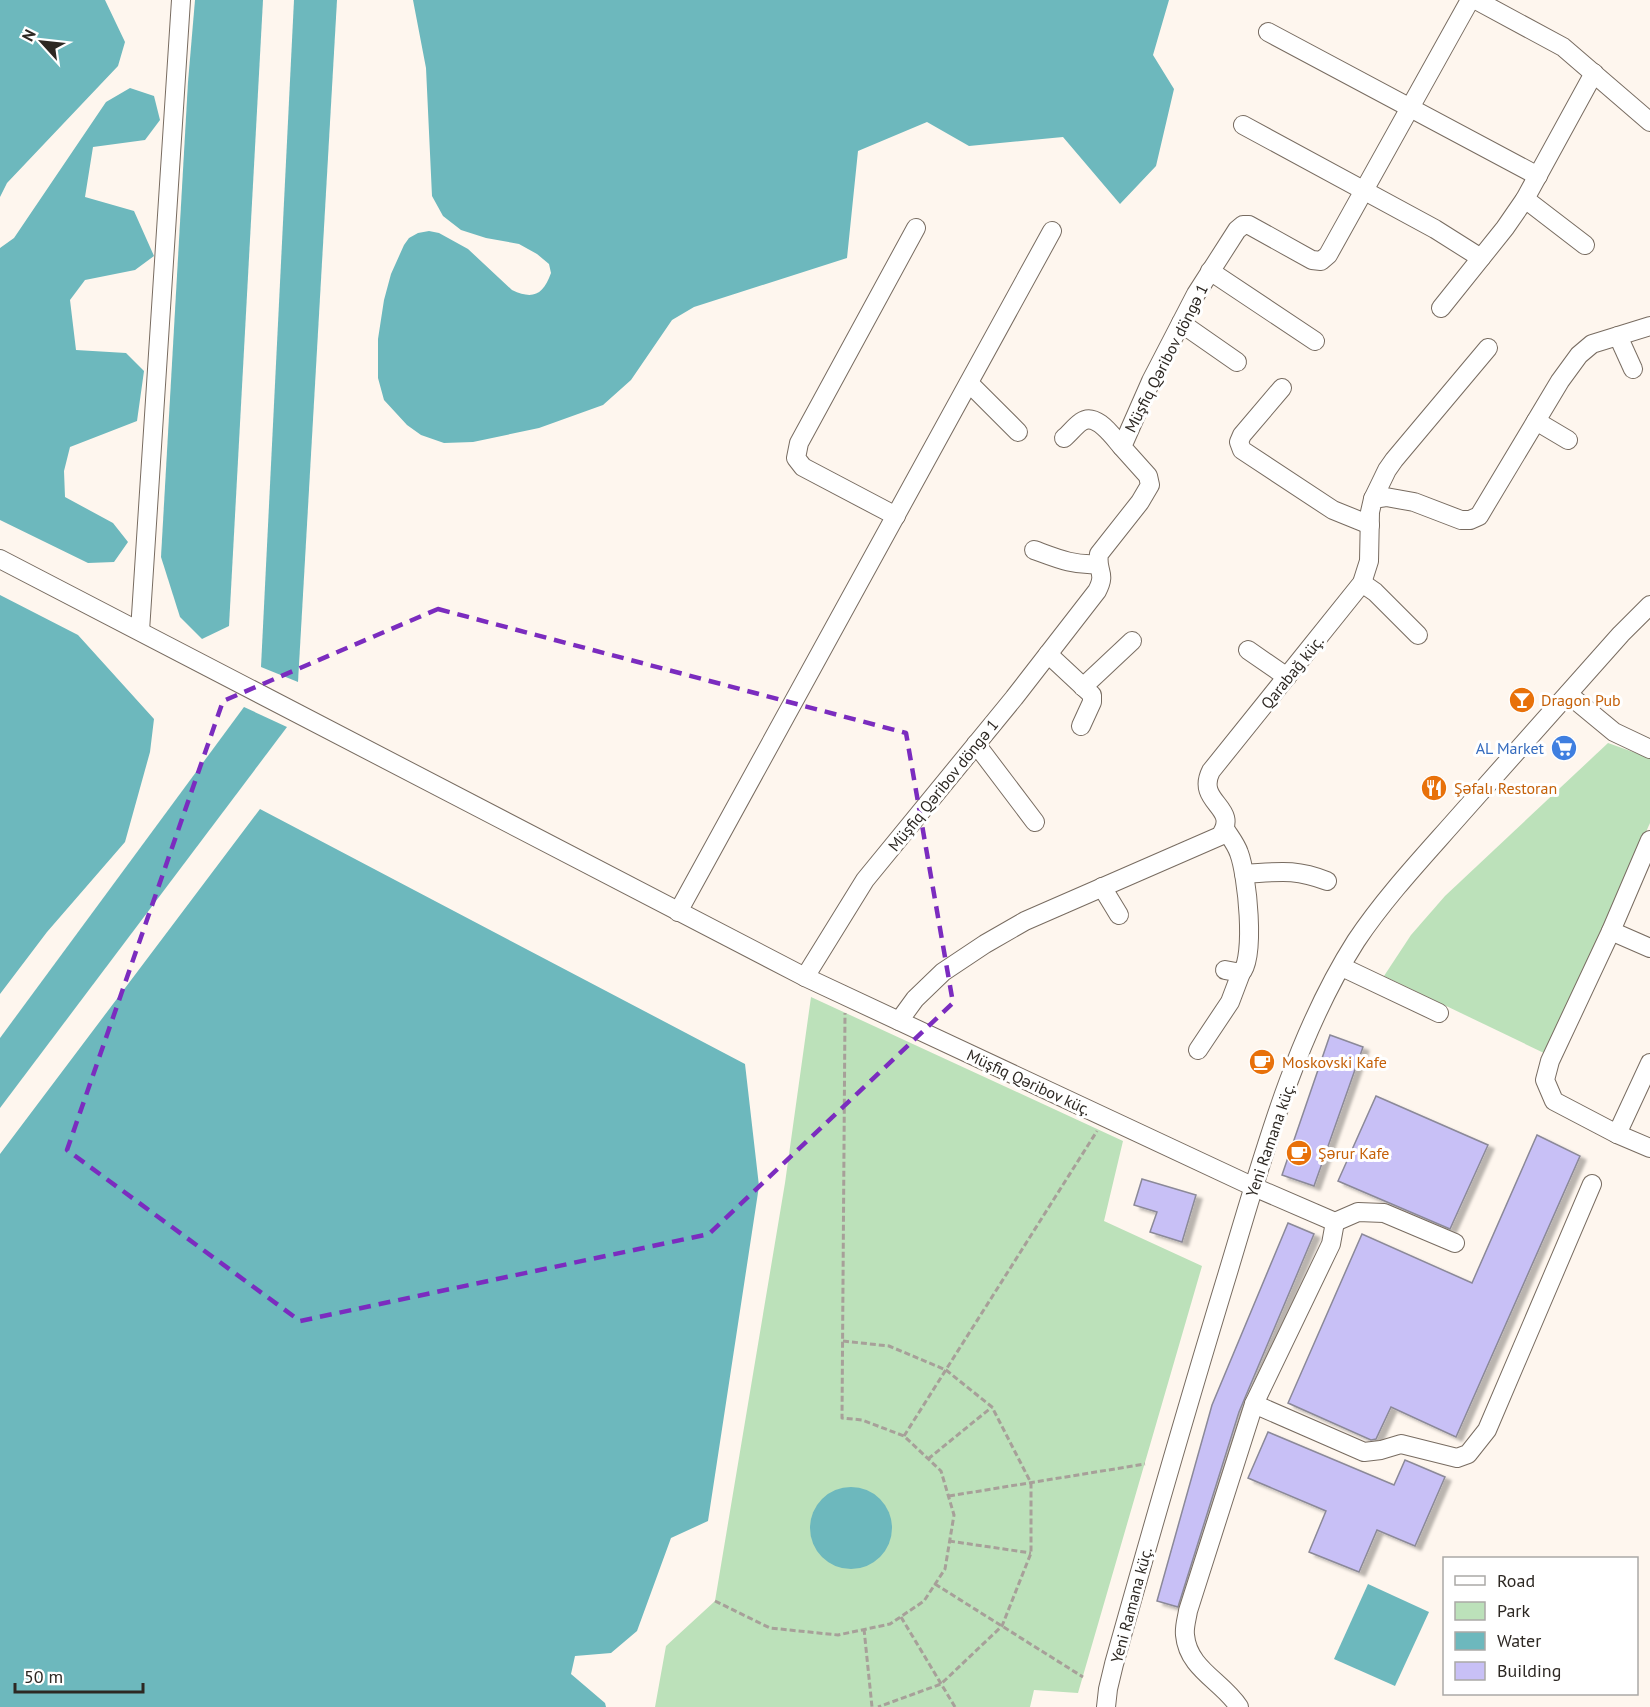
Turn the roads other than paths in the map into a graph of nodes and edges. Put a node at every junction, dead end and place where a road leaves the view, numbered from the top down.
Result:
1 (181, 0) edge
2 (1470, 0) edge
3 (1476, 0) edge
4 (1509, 7) edge
5 (1268, 32) dead end
6 (1594, 73) junction
7 (1411, 107) junction
8 (1650, 122) edge
9 (1242, 124) dead end
10 (1538, 176) junction
11 (1365, 190) junction
12 (1525, 199) junction
13 (916, 228) dead end
14 (1052, 231) dead end
15 (1585, 245) dead end
16 (1481, 258) junction
17 (1210, 272) junction
18 (1441, 308) dead end
19 (1181, 323) junction
20 (1650, 326) edge
21 (1618, 336) junction
22 (1316, 341) dead end
23 (1488, 348) dead end
24 (1237, 362) dead end
25 (1633, 369) dead end
26 (969, 383) junction
27 (1282, 388) dead end
28 (1536, 421) junction
29 (1018, 432) dead end
30 (1064, 438) dead end
31 (1568, 440) dead end
32 (1122, 447) junction
33 (1373, 499) junction
34 (896, 516) junction
35 (1370, 525) junction
36 (1034, 550) dead end
37 (0, 559) edge
38 (1098, 564) junction
39 (1362, 583) junction
40 (1650, 605) edge
41 (140, 631) junction
42 (1418, 635) dead end
43 (1132, 641) dead end
44 (1248, 650) dead end
45 (1048, 654) junction
46 (1287, 677) junction
47 (1083, 687) junction
48 (1568, 694) junction
49 (1081, 726) dead end
50 (976, 744) junction
51 (1650, 749) edge
52 (1035, 822) dead end
53 (1225, 829) junction
54 (1650, 840) edge
55 (1244, 874) junction
56 (1328, 881) dead end
57 (1102, 887) junction
58 (678, 912) junction
59 (1119, 915) dead end
60 (1611, 931) junction
61 (1650, 948) edge
62 (1342, 967) junction
63 (805, 977) junction
64 (1439, 1014) dead end
65 (899, 1021) junction
66 (1198, 1050) dead end
67 (1650, 1063) edge
68 (1617, 1134) junction
69 (1650, 1148) edge
70 (1592, 1184) dead end
71 (1254, 1187) junction
72 (1335, 1222) junction
73 (1455, 1242) dead end
74 (1254, 1404) junction
75 (1106, 1707) edge
76 (1239, 1707) edge

1 - 41 street
2 - 7 street, Müşfiq Qəribov döngə 1
3 - 4 street
4 - 6 street
5 - 7 street
6 - 8 street
6 - 10 street
7 - 10 street
7 - 11 street, Müşfiq Qəribov döngə 1
9 - 11 street
10 - 12 street
11 - 16 street
11 - 17 street, Müşfiq Qəribov döngə 1
12 - 15 street
12 - 16 street
13 - 34 street
14 - 26 street
16 - 18 street
17 - 19 street, Müşfiq Qəribov döngə 1
17 - 22 street
19 - 24 street
19 - 32 street, Müşfiq Qəribov döngə 1
20 - 21 street
21 - 25 street
21 - 28 street
23 - 33 street, Qarabağ küç.
26 - 29 street
26 - 34 street
27 - 35 street
28 - 31 street
28 - 33 street
30 - 32 street
32 - 38 street, Müşfiq Qəribov döngə 1
33 - 35 street, Qarabağ küç.
34 - 58 street
35 - 39 street, Qarabağ küç.
36 - 38 street
37 - 41 street, Müşfiq Qəribov küç.
38 - 45 street, Müşfiq Qəribov döngə 1
39 - 42 street
39 - 46 street, Qarabağ küç.
40 - 48 street, Yeni Ramana küç.
41 - 58 street, Müşfiq Qəribov küç.
43 - 47 street
44 - 46 street
45 - 47 street
45 - 50 street, Müşfiq Qəribov döngə 1
46 - 53 street, Qarabağ küç.
47 - 49 street
48 - 51 street
48 - 62 street, Yeni Ramana küç.
50 - 52 street
50 - 63 street, Müşfiq Qəribov döngə 1
53 - 55 street
53 - 57 street
54 - 60 street
55 - 56 street
55 - 66 street
57 - 59 street
57 - 65 street
58 - 63 street, Müşfiq Qəribov küç.
60 - 61 street
60 - 68 street
62 - 64 street
62 - 71 street, Yeni Ramana küç.
63 - 65 street, Müşfiq Qəribov küç.
65 - 71 street, Müşfiq Qəribov küç.
67 - 68 street
68 - 69 street
70 - 74 street
71 - 72 street, Müşfiq Qəribov küç.
71 - 75 street, Yeni Ramana küç.
72 - 73 street
72 - 74 street
74 - 76 street

